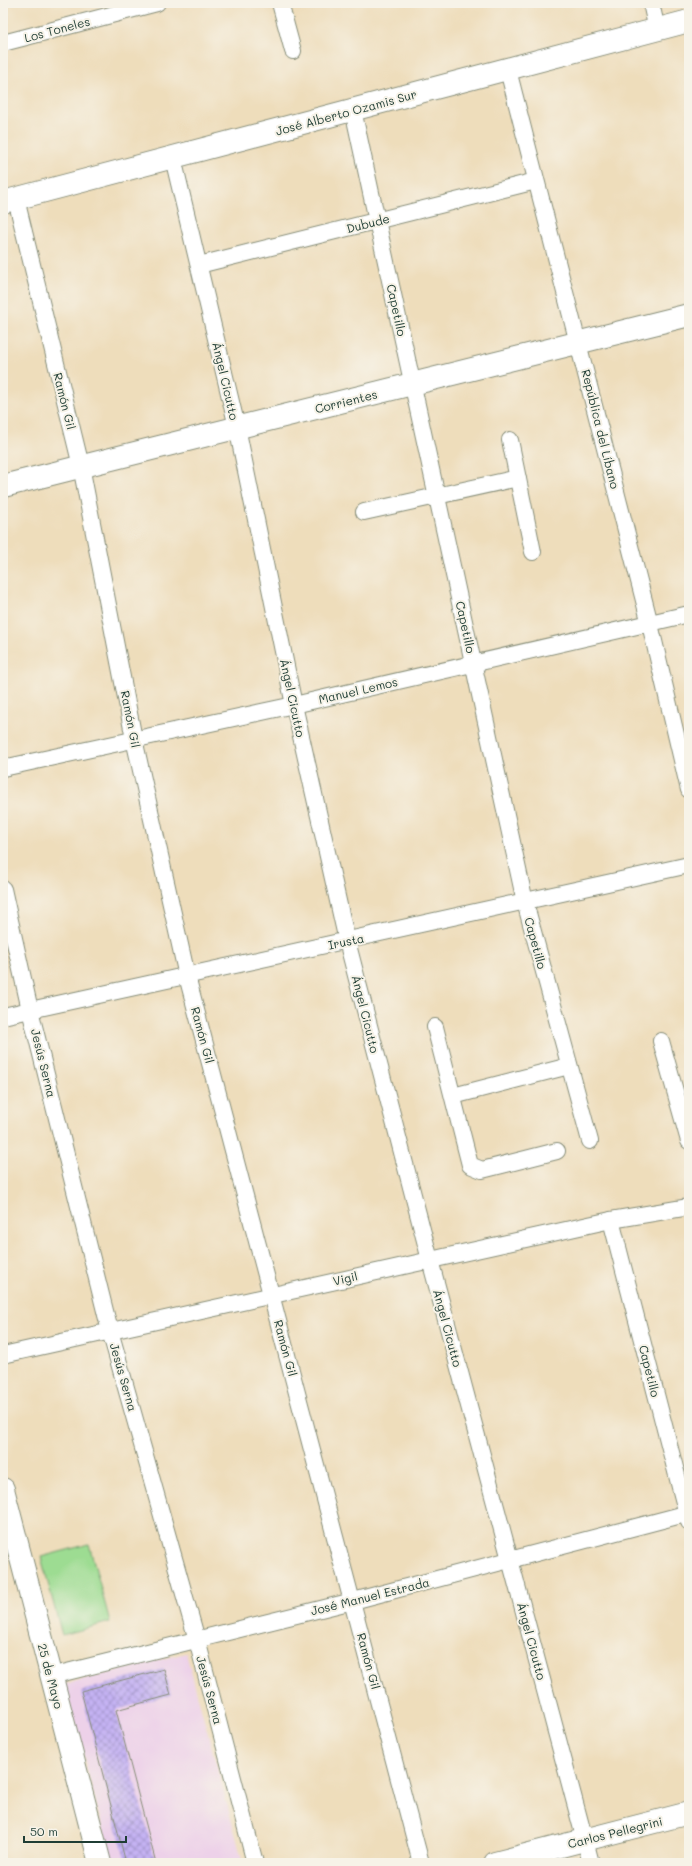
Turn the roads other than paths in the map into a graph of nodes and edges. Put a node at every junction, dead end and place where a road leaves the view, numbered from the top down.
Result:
1 (157, 3) edge
2 (280, 3) edge
3 (651, 3) edge
4 (138, 5) edge
5 (689, 22) edge
6 (657, 30) junction
7 (4, 40) edge
8 (293, 51) dead end
9 (508, 70) junction
10 (353, 110) junction
11 (173, 158) junction
12 (536, 181) junction
13 (9, 200) edge
14 (377, 221) junction
15 (198, 265) junction
16 (689, 315) edge
17 (579, 343) junction
18 (413, 385) junction
19 (237, 427) junction
20 (510, 440) dead end
21 (81, 466) junction
22 (518, 478) junction
23 (3, 486) edge
24 (438, 496) junction
25 (364, 512) dead end
26 (533, 552) dead end
27 (689, 614) edge
28 (650, 624) junction
29 (474, 664) junction
30 (294, 705) junction
31 (134, 739) junction
32 (3, 768) edge
33 (689, 790) edge
34 (689, 865) edge
35 (3, 889) edge
36 (525, 902) junction
37 (347, 941) junction
38 (187, 976) junction
39 (30, 1010) junction
40 (3, 1016) edge
41 (435, 1026) dead end
42 (661, 1041) dead end
43 (569, 1066) junction
44 (453, 1096) junction
45 (590, 1141) dead end
46 (689, 1141) edge
47 (557, 1151) dead end
48 (689, 1207) edge
49 (611, 1220) junction
50 (430, 1260) junction
51 (271, 1295) junction
52 (110, 1331) junction
53 (3, 1355) edge
54 (3, 1489) edge
55 (688, 1517) edge
56 (510, 1560) junction
57 (353, 1601) junction
58 (197, 1640) junction
59 (51, 1676) junction
60 (689, 1813) edge
61 (585, 1840) junction
62 (100, 1863) edge
63 (255, 1863) edge
64 (421, 1863) edge
65 (495, 1863) edge
66 (591, 1863) edge

1 - 4 street, Los Toneles
2 - 8 street
3 - 6 street
4 - 7 street, Los Toneles
5 - 6 main road, José Alberto Ozamis Sur
6 - 9 main road, José Alberto Ozamis Sur
9 - 10 main road, José Alberto Ozamis Sur
9 - 12 street, República del Líbano
10 - 11 main road, José Alberto Ozamis Sur
10 - 14 street, Capetillo
11 - 13 main road, José Alberto Ozamis Sur
11 - 15 street, Ángel Cicutto
12 - 14 street, Dubude
12 - 17 street, República del Líbano
13 - 21 street, Ramón Gil
14 - 15 street, Dubude
14 - 18 street, Capetillo
15 - 19 street, Ángel Cicutto
16 - 17 main road, Corrientes
17 - 18 main road, Corrientes
17 - 28 street, República del Líbano
18 - 19 main road, Corrientes
18 - 24 street, Capetillo
19 - 21 main road, Corrientes
19 - 30 street, Ángel Cicutto
20 - 22 street
21 - 23 main road, Corrientes
21 - 31 street, Ramón Gil
22 - 24 street
22 - 26 street
24 - 25 street
24 - 29 street, Capetillo
27 - 28 street, Manuel Lemos
28 - 29 street, Manuel Lemos
28 - 33 street, República del Líbano
29 - 30 street, Manuel Lemos
29 - 36 street, Capetillo
30 - 31 street, Manuel Lemos
30 - 37 street, Ángel Cicutto
31 - 32 street, Manuel Lemos
31 - 38 street, Ramón Gil
34 - 36 street, Irusta
35 - 39 street, Jesús Serna
36 - 37 street, Irusta
36 - 43 street, Capetillo
37 - 38 street, Irusta
37 - 50 street, Ángel Cicutto
38 - 39 street, Irusta
38 - 51 street, Ramón Gil
39 - 40 street, Irusta
39 - 52 street, Jesús Serna
41 - 44 street
42 - 46 street
43 - 44 street
43 - 45 street, Capetillo
44 - 47 street
48 - 49 street, Vigil
49 - 50 street, Vigil
49 - 55 street, Capetillo
50 - 51 street, Vigil
50 - 56 street, Ángel Cicutto
51 - 52 street, Vigil
51 - 57 street, Ramón Gil
52 - 53 street, Vigil
52 - 58 street, Jesús Serna
54 - 59 main road, 25 de Mayo
55 - 56 street, José Manuel Estrada
56 - 57 street, José Manuel Estrada
56 - 61 street, Ángel Cicutto
57 - 58 street, José Manuel Estrada
57 - 64 street, Ramón Gil
58 - 59 street, José Manuel Estrada
58 - 63 street, Jesús Serna
59 - 62 main road, 25 de Mayo
60 - 61 main road, Carlos Pellegrini
61 - 65 main road, Carlos Pellegrini
61 - 66 street, Ángel Cicutto

